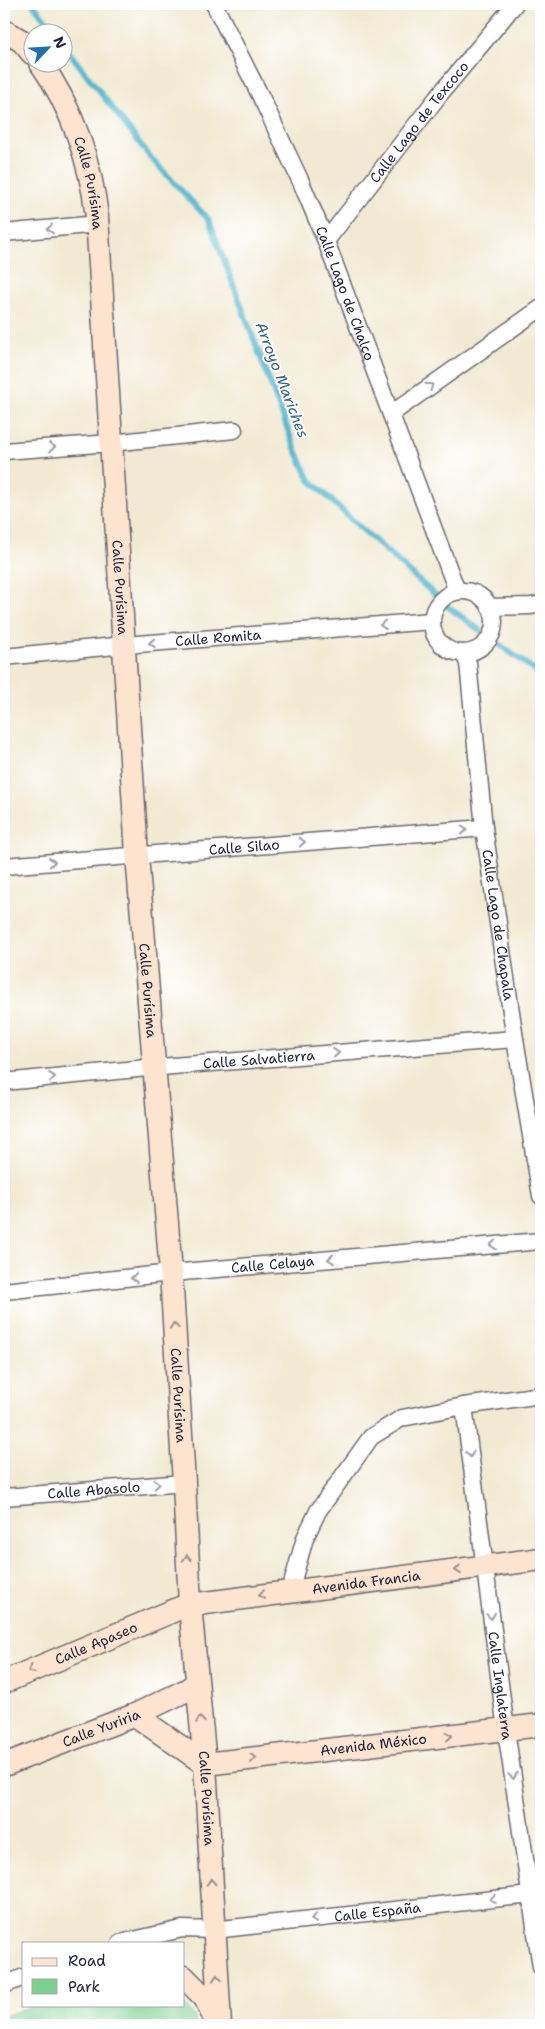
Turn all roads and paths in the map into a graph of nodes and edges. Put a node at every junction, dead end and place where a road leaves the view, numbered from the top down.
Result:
1 (214, 4) edge
2 (515, 4) edge
3 (4, 31) edge
4 (22, 42) edge
5 (46, 72) edge
6 (97, 224) junction
7 (4, 233) edge
8 (326, 241) junction
9 (541, 308) edge
10 (390, 414) junction
11 (234, 430) dead end
12 (111, 443) junction
13 (4, 451) edge
14 (454, 591) junction
15 (541, 604) edge
16 (490, 607) junction
17 (433, 616) junction
18 (125, 645) junction
19 (470, 651) junction
20 (4, 658) edge
21 (484, 828) junction
22 (137, 855) junction
23 (4, 866) edge
24 (515, 1039) junction
25 (154, 1067) junction
26 (4, 1082) edge
27 (541, 1196) edge
28 (541, 1241) edge
29 (171, 1273) junction
30 (4, 1292) edge
31 (541, 1395) edge
32 (464, 1406) junction
33 (184, 1482) junction
34 (4, 1497) edge
35 (541, 1559) edge
36 (484, 1566) junction
37 (290, 1591) junction
38 (190, 1605) junction
39 (4, 1682) edge
40 (196, 1684) junction
41 (135, 1715) junction
42 (541, 1724) edge
43 (506, 1730) junction
44 (205, 1764) junction
45 (4, 1765) edge
46 (536, 1894) edge
47 (213, 1930) junction
48 (124, 1942) edge
49 (541, 1967) edge
50 (22, 1978) edge
51 (185, 1978) edge
52 (4, 1985) edge
53 (219, 2025) edge

1 - 8 street, Calle Lago de Chalco
2 - 8 street, Calle Lago de Texcoco
3 - 4 street
5 - 6 street, Calle Purísima
6 -> 7 street
6 - 12 street, Calle Purísima
8 - 10 street, Calle Lago de Chalco
10 -> 9 street
10 - 14 street, Calle Lago de Chalco
11 - 12 street
13 -> 12 street
12 - 18 street, Calle Purísima
14 - 16 street
14 - 17 street
15 - 16 street
16 - 19 street
17 -> 18 street, Calle Romita
17 - 19 street
18 - 20 street, Calle Romita
18 - 22 street, Calle Purísima
19 - 21 street, Calle Lago de Chapala
22 -> 21 street, Calle Silao
21 - 24 street, Calle Lago de Chapala
23 -> 22 street, Calle Silao
22 - 25 street, Calle Purísima
25 -> 24 street, Calle Salvatierra
24 - 27 street, Calle Lago de Chapala
26 -> 25 street, Calle Salvatierra
25 - 29 street, Calle Purísima
28 -> 29 street, Calle Celaya
29 -> 30 street, Calle Celaya
33 -> 29 street, Calle Purísima
31 - 32 street
32 -> 36 street, Calle Inglaterra
32 - 37 street
34 -> 33 street, Calle Abasolo
38 -> 33 street, Calle Purísima
35 - 36 street, Avenida Francia
36 -> 37 street, Avenida Francia
36 -> 43 street, Calle Inglaterra
37 -> 38 street, Avenida Francia
38 -> 39 street, Calle Apaseo
38 - 40 street, Calle Purísima
40 - 41 street, Calle Yuriria
44 -> 40 street, Calle Purísima
41 - 44 street
41 - 45 street, Calle Yuriria
42 - 43 street, Avenida México
44 -> 43 street, Avenida México
43 -> 46 street, Calle Inglaterra
47 -> 44 street, Calle Purísima
46 -> 47 street, Calle España
46 - 49 street, Calle Inglaterra
47 - 48 street, Calle España
53 -> 47 street, Calle Purísima
50 - 52 street
51 - 53 street

